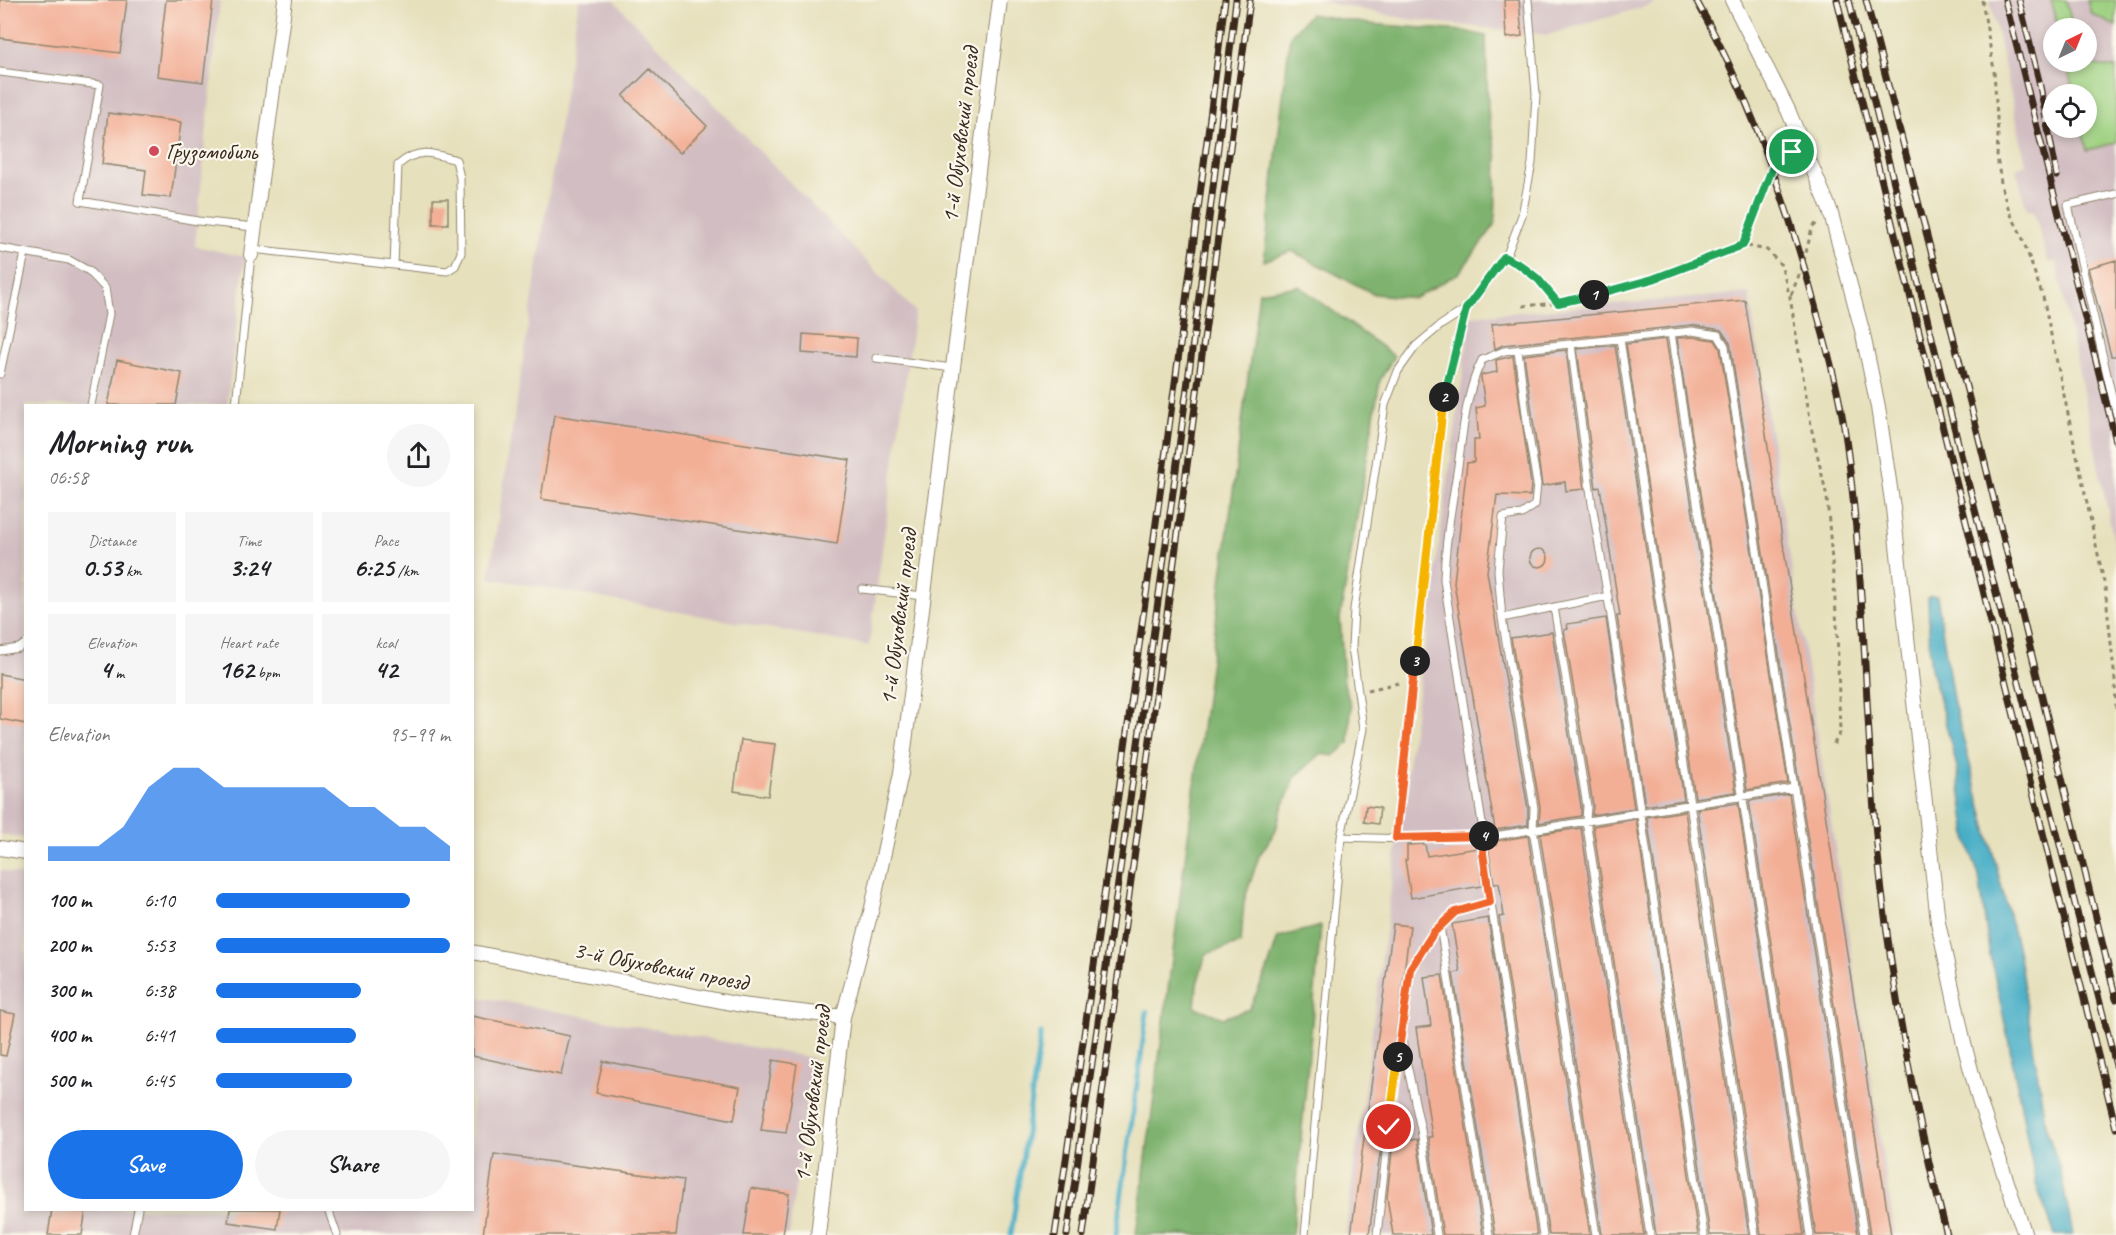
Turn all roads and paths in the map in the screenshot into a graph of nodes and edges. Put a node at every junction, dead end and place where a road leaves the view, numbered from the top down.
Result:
1 (285, 0) edge
2 (999, 0) edge
3 (1528, 0) edge
4 (1732, 0) edge
5 (1982, 0) edge
6 (0, 72) edge
7 (1801, 140) junction
8 (2116, 194) edge
9 (1830, 210) junction
10 (254, 228) junction
11 (1743, 245) junction
12 (0, 249) edge
13 (251, 252) junction
14 (25, 253) junction
15 (1504, 257) junction
16 (394, 265) junction
17 (1790, 297) junction
18 (1558, 303) junction
19 (1523, 306) dead end
20 (1466, 309) junction
21 (1671, 333) junction
22 (1620, 339) junction
23 (1571, 344) junction
24 (1518, 350) junction
25 (876, 358) dead end
26 (952, 368) junction
27 (0, 374) edge
28 (91, 404) edge
29 (236, 404) edge
30 (2116, 414) edge
31 (862, 589) dead end
32 (923, 596) junction
33 (1608, 596) junction
34 (1554, 607) junction
35 (1502, 618) junction
36 (24, 645) edge
37 (0, 651) edge
38 (1413, 680) junction
39 (1360, 692) junction
40 (2116, 710) edge
41 (1832, 747) dead end
42 (1794, 788) junction
43 (1742, 796) junction
44 (1691, 804) junction
45 (1641, 811) junction
46 (1586, 820) junction
47 (1533, 829) junction
48 (1484, 836) junction
49 (1341, 837) junction
50 (1396, 838) junction
51 (0, 848) edge
52 (24, 852) edge
53 (1490, 902) junction
54 (1440, 926) junction
55 (474, 952) edge
56 (843, 1017) junction
57 (1401, 1035) junction
58 (138, 1211) edge
59 (329, 1211) edge
60 (133, 1235) edge
61 (337, 1235) edge
62 (818, 1235) edge
63 (1305, 1235) edge
64 (1377, 1235) edge
65 (1437, 1235) edge
66 (1489, 1235) edge
67 (1543, 1235) edge
68 (1596, 1235) edge
69 (1650, 1235) edge
70 (1704, 1235) edge
71 (1755, 1235) edge
72 (1810, 1235) edge
73 (1864, 1235) edge
74 (2025, 1235) edge

1 - 10 street
2 - 26 street, 1-й Обуховский проезд
3 - 15 lane
4 - 7 street
5 - 40 path
6 - 10 lane
7 - 9 street
7 - 11 path
8 - 30 lane
9 - 17 path
9 - 74 street
10 - 13 street
11 - 17 path
11 - 18 path
12 - 14 lane
13 - 16 lane
13 - 29 lane
14 - 27 lane
14 - 28 lane
15 - 18 path
15 - 20 lane
16 - 16 lane
17 - 41 path
18 - 19 path
20 - 38 lane
20 - 39 lane
21 - 22 lane
21 - 42 lane
21 - 43 lane
22 - 23 lane
22 - 44 lane
23 - 24 lane
23 - 33 lane
24 - 35 lane
24 - 48 lane
25 - 26 lane
26 - 32 street, 1-й Обуховский проезд
31 - 32 lane
32 - 56 street, 1-й Обуховский проезд
33 - 34 lane
33 - 45 lane
34 - 35 lane
34 - 46 lane
35 - 47 lane
36 - 37 lane
38 - 39 path
38 - 50 lane
39 - 49 lane
42 - 43 lane
42 - 73 lane
43 - 44 lane
43 - 72 lane
44 - 45 lane
44 - 71 lane
45 - 46 lane
45 - 70 lane
46 - 47 lane
46 - 69 lane
47 - 48 lane
47 - 68 lane
48 - 50 lane
48 - 53 lane
49 - 50 lane
49 - 63 lane
51 - 52 street
53 - 54 lane
53 - 67 lane
54 - 57 lane
54 - 66 lane
55 - 56 street, 3-й Обуховский проезд
56 - 62 street, 1-й Обуховский проезд
57 - 64 lane
57 - 65 lane
58 - 60 lane
59 - 61 lane

